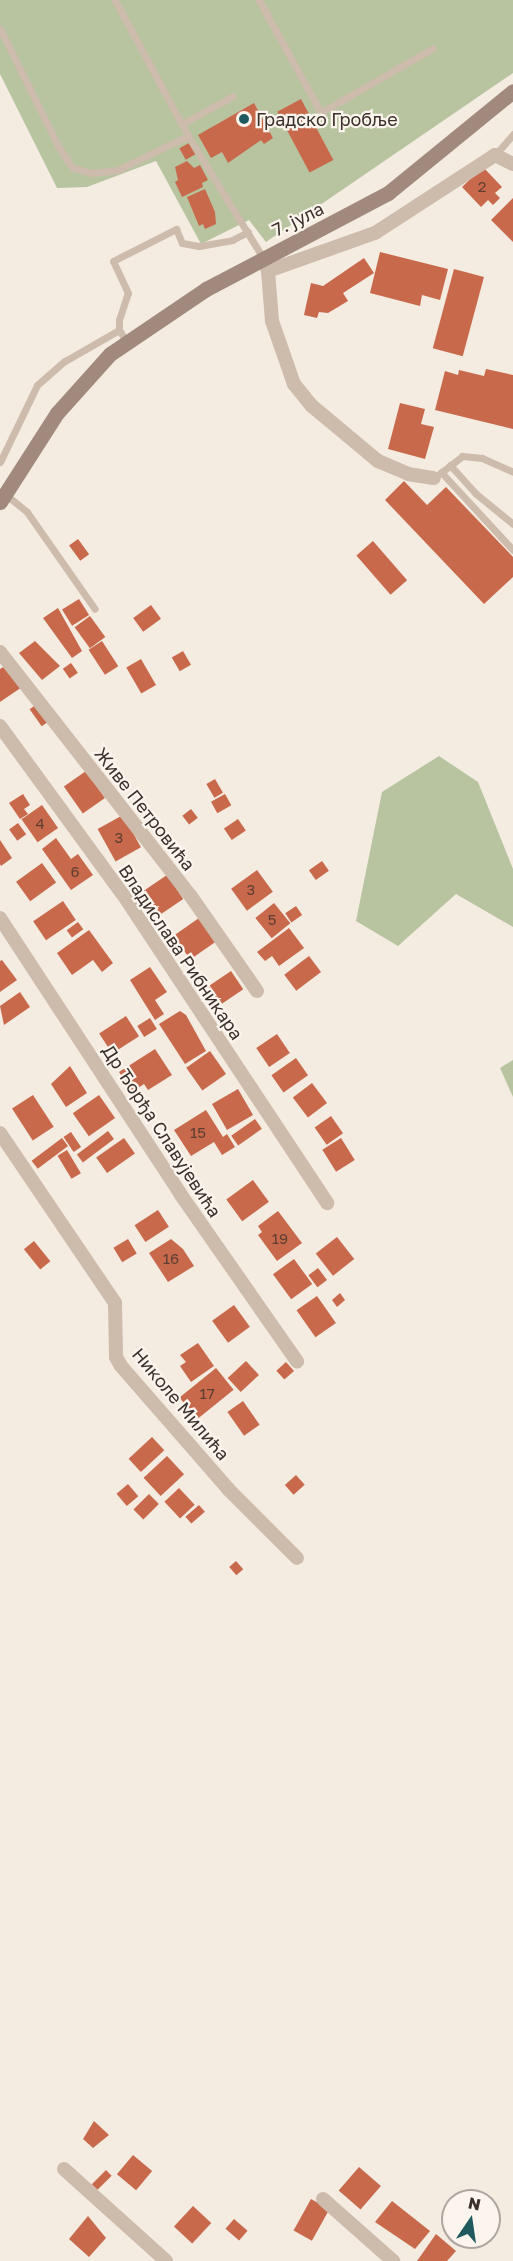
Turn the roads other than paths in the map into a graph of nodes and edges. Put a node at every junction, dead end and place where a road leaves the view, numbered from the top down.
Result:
1 (115, 0) edge
2 (260, 0) edge
3 (0, 29) edge
4 (433, 48) dead end
5 (513, 91) edge
6 (233, 96) dead end
7 (182, 124) junction
8 (513, 134) edge
9 (188, 136) junction
10 (495, 154) junction
11 (513, 164) edge
12 (248, 232) junction
13 (266, 264) junction
14 (122, 336) junction
15 (0, 462) edge
16 (450, 465) junction
17 (513, 472) edge
18 (437, 475) junction
19 (2, 498) edge
20 (513, 524) edge
21 (513, 550) edge
22 (95, 609) dead end
23 (0, 652) edge
24 (0, 726) edge
25 (0, 918) edge
26 (257, 991) dead end
27 (0, 1133) edge
28 (327, 1203) dead end
29 (297, 1361) dead end
30 (297, 1558) dead end
31 (64, 2169) dead end
32 (323, 2199) dead end
33 (166, 2261) edge
34 (393, 2261) edge

1 - 7 lane
2 - 4 lane
3 - 9 lane
5 - 13 main road, 7. јула
6 - 7 lane
7 - 9 lane
8 - 10 lane
9 - 12 lane
10 - 11 street
10 - 13 street
12 - 13 lane
12 - 14 lane
13 - 14 main road, 7. јула
13 - 18 street
14 - 15 lane
14 - 19 main road, 7. јула
16 - 17 lane
16 - 18 lane
16 - 20 lane
18 - 21 lane
19 - 22 lane
23 - 26 street, Живе Петровића
24 - 28 street, Владислава Рибникара
25 - 29 street, Др Ђорђа Славујевића
27 - 30 street, Николе Милића
31 - 33 street
32 - 34 street

